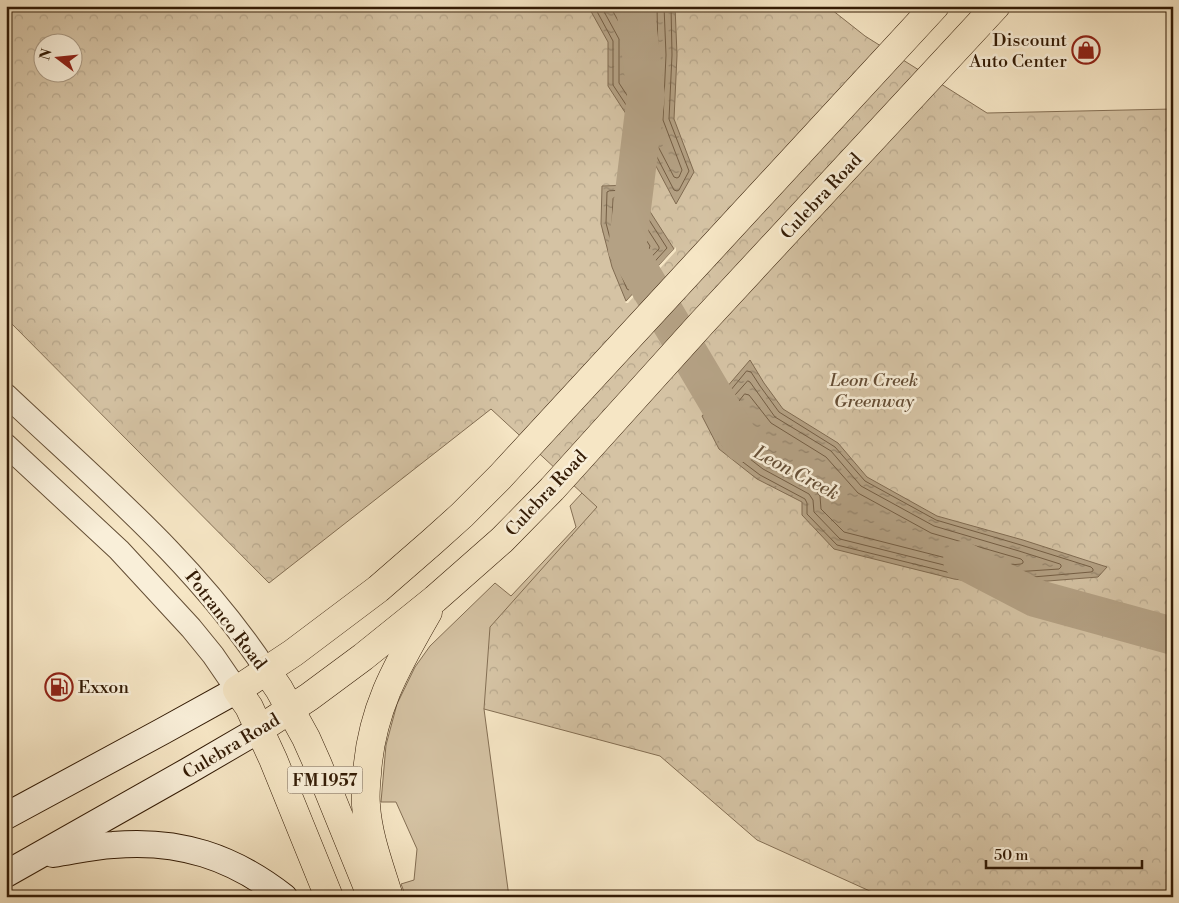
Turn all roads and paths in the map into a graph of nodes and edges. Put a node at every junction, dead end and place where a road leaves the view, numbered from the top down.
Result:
1 (935, 6) edge
2 (996, 6) edge
3 (6, 395) edge
4 (6, 445) edge
5 (435, 599) junction
6 (266, 670) junction
7 (237, 690) junction
8 (291, 710) junction
9 (260, 729) junction
10 (6, 816) edge
11 (35, 857) junction
12 (6, 874) edge
13 (284, 897) edge
14 (329, 897) edge
15 (372, 897) edge
16 (389, 897) edge

1 - 6 main road
2 - 5 main road, Culebra Road
3 - 6 street, Potranco Road
4 - 7 street, Potranco Road
5 - 8 main road, Culebra Road
5 - 16 main road
6 - 7 main road
6 - 8 main road, Potranco Road / FM 1957
7 - 9 main road, Potranco Road / FM 1957
7 - 10 main road
8 - 9 main road, Culebra Road
8 - 15 main road, Potranco Road / FM 1957
9 - 11 main road, Culebra Road
9 - 14 main road, Potranco Road / FM 1957
11 - 12 main road, Culebra Road
11 - 13 main road

